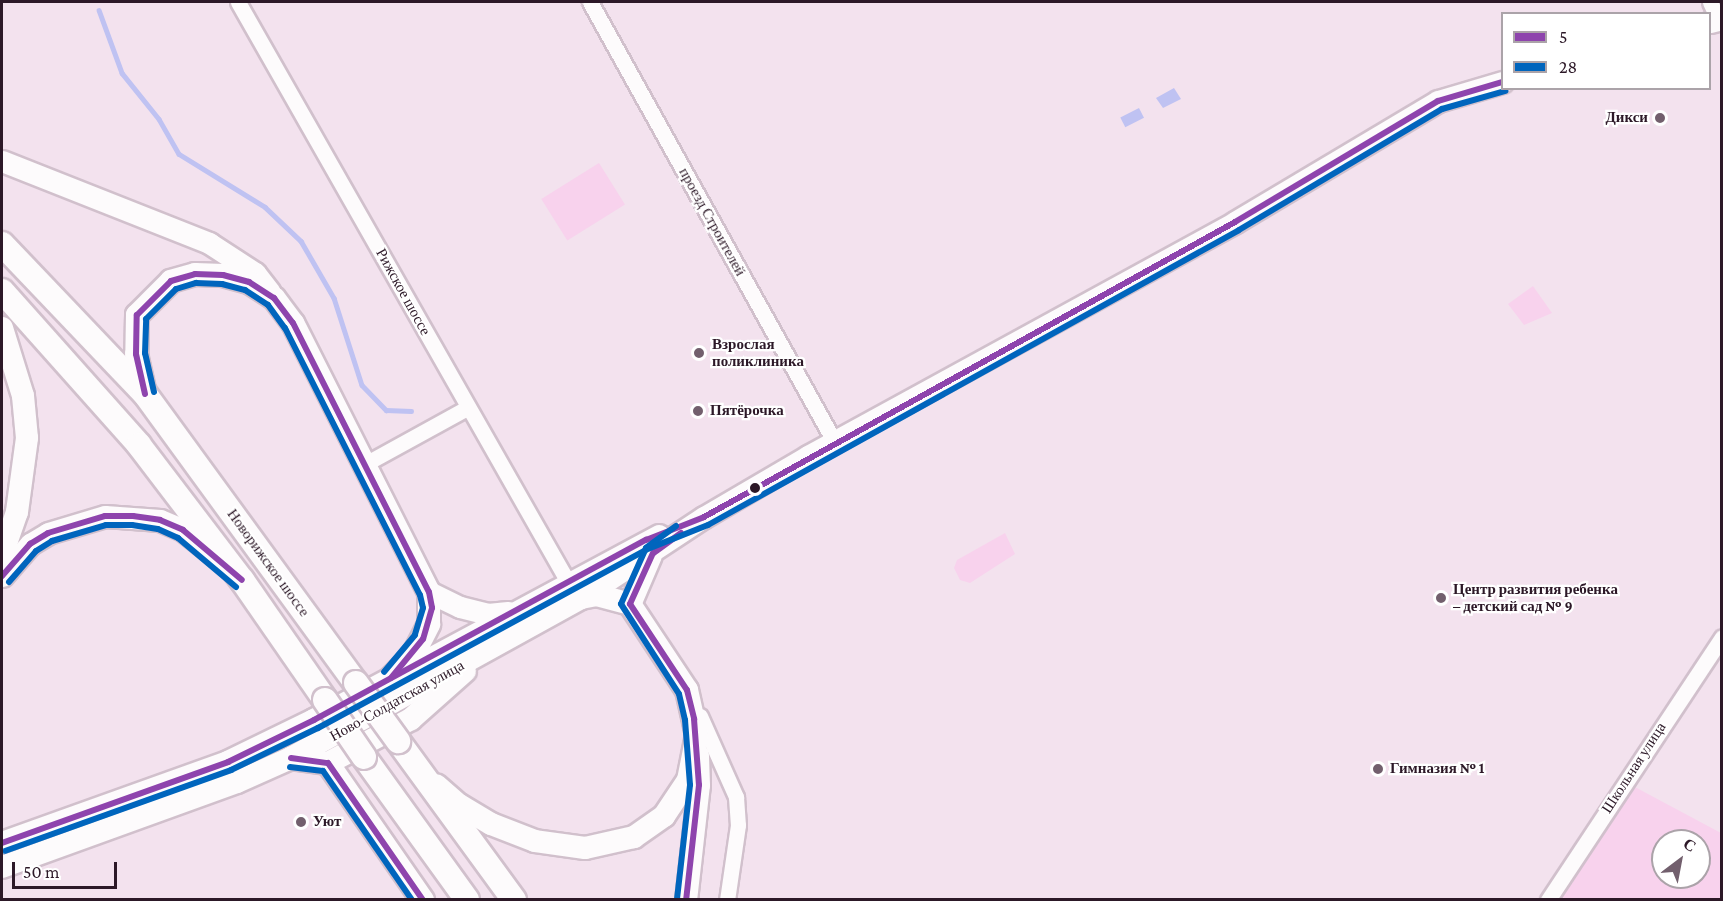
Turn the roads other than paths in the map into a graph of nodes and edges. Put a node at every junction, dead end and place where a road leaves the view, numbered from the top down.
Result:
1 (237, 2) edge
2 (591, 2) edge
3 (1501, 83) edge
4 (2, 161) edge
5 (2, 244) edge
6 (2, 291) edge
7 (274, 298) junction
8 (2, 328) edge
9 (145, 394) junction
10 (467, 408) junction
11 (834, 441) junction
12 (364, 464) junction
13 (704, 517) junction
14 (653, 552) junction
15 (2, 555) edge
16 (2, 576) edge
17 (242, 580) junction
18 (575, 590) junction
19 (429, 592) junction
20 (630, 604) junction
21 (515, 611) junction
22 (1722, 637) edge
23 (482, 654) junction
24 (389, 680) junction
25 (687, 690) junction
26 (697, 735) junction
27 (291, 758) junction
28 (328, 763) junction
29 (417, 768) junction
30 (2, 829) edge
31 (37, 830) junction
32 (2, 843) edge
33 (2, 867) edge
34 (423, 900) edge
35 (467, 900) edge
36 (514, 900) edge
37 (686, 900) edge
38 (727, 900) edge
39 (1548, 900) edge

1 - 10 street, Рижское шоссе
2 - 11 street, проезд Строителей
3 - 11 main road, Ново-Солдатская улица
4 - 7 main road
5 - 9 highway, Новорижское шоссе
6 - 17 highway, Новорижское шоссе
7 - 9 main road
7 - 12 main road
8 - 15 main road
9 - 29 highway, Новорижское шоссе, bridge
10 - 12 street
10 - 18 street, Рижское шоссе
11 - 13 main road, Ново-Солдатская улица
12 - 19 main road
13 - 14 main road, Ново-Солдатская улица
13 - 18 main road, Ново-Солдатская улица
14 - 18 main road, Ново-Солдатская улица
14 - 20 main road
16 - 17 main road
17 - 35 highway, Новорижское шоссе, bridge
18 - 20 main road
18 - 21 main road, Ново-Солдатская улица
18 - 23 main road, Ново-Солдатская улица
19 - 21 main road
19 - 24 main road
20 - 25 main road
21 - 24 main road, Ново-Солдатская улица
22 - 39 street, Школьная улица
23 - 27 main road, Ново-Солдатская улица
23 - 28 main road
24 - 31 main road, Ново-Солдатская улица
25 - 26 main road
25 - 38 street
26 - 29 main road
26 - 37 main road
27 - 28 main road
27 - 33 main road, Ново-Солдатская улица
28 - 34 main road
29 - 36 highway, Новорижское шоссе
30 - 31 main road
31 - 32 main road, Ново-Солдатская улица

